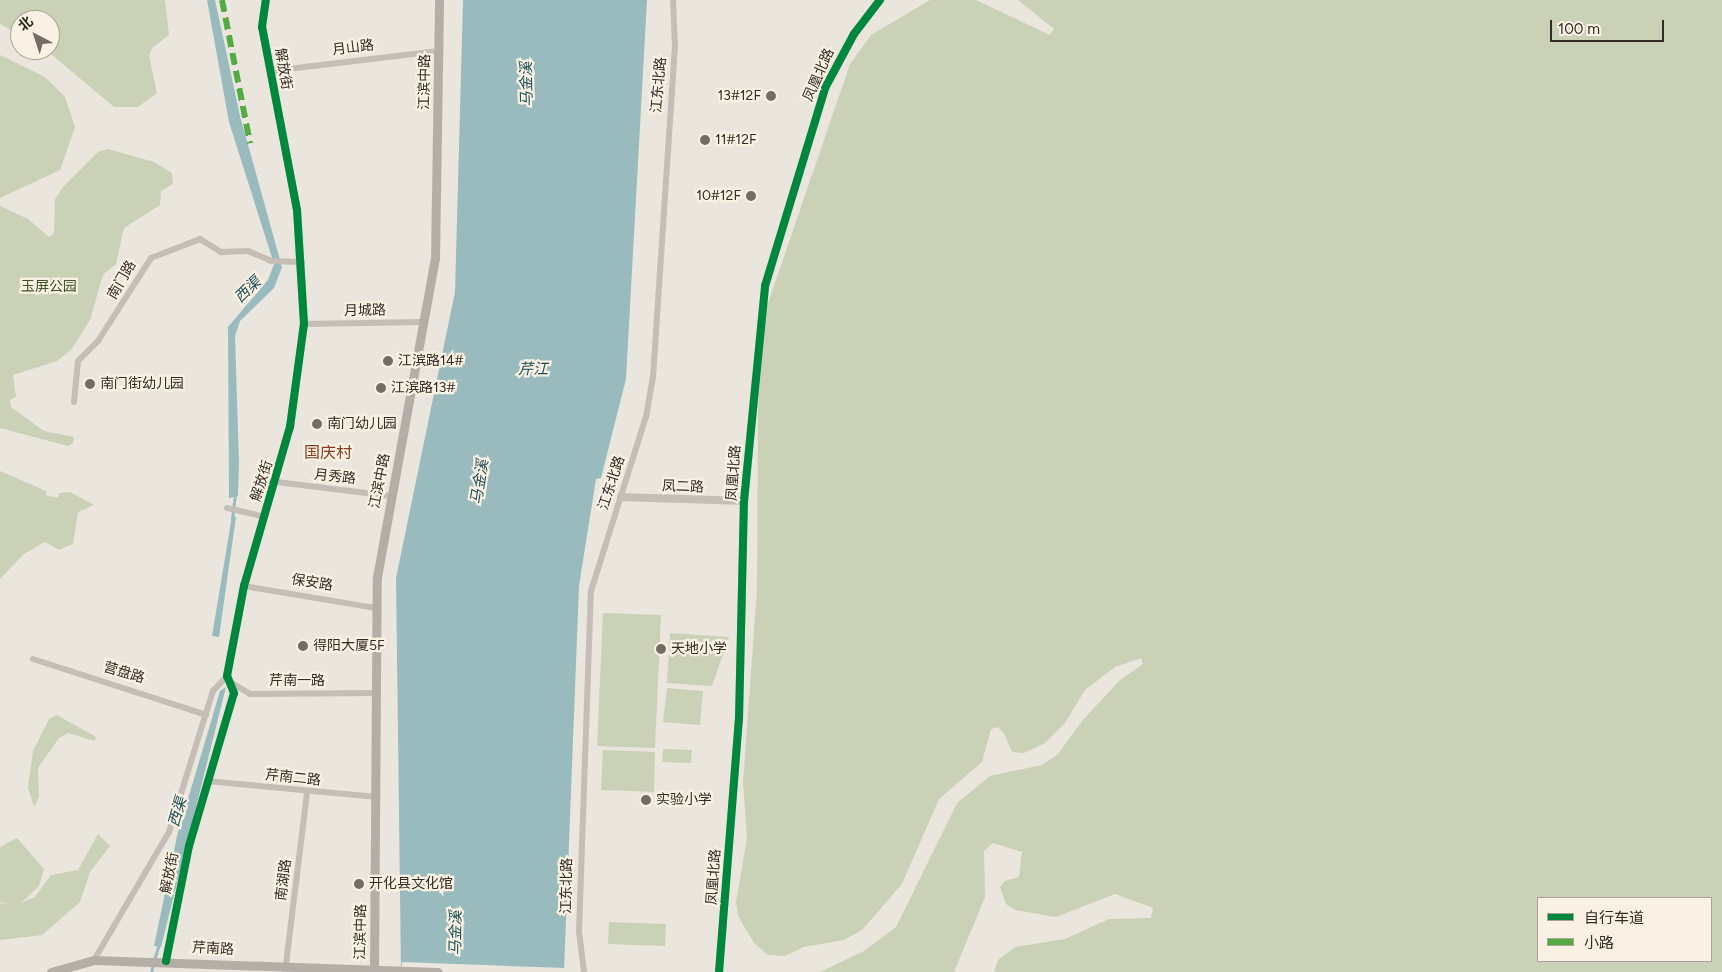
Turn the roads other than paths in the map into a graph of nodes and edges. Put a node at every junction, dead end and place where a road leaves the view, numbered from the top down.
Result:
1 (266, 0) edge
2 (440, 0) edge
3 (673, 0) edge
4 (880, 0) edge
5 (439, 50) junction
6 (270, 71) junction
7 (302, 262) junction
8 (427, 322) junction
9 (304, 324) junction
10 (74, 402) dead end
11 (277, 482) junction
12 (390, 496) junction
13 (621, 497) junction
14 (744, 501) junction
15 (227, 508) dead end
16 (263, 516) junction
17 (244, 586) junction
18 (376, 608) junction
19 (33, 658) dead end
20 (227, 676) junction
21 (374, 693) junction
22 (206, 715) junction
23 (207, 781) junction
24 (307, 792) junction
25 (377, 797) junction
26 (94, 960) junction
27 (166, 961) junction
28 (286, 969) edge
29 (374, 971) edge
30 (51, 972) edge
31 (438, 972) edge
32 (584, 972) edge
33 (719, 972) edge

1 - 6 street, 解放街
2 - 5 main road, 江滨中路
3 - 13 street, 江东北路
4 - 14 street, 凤凰北路
5 - 6 street, 月山路
5 - 8 main road, 江滨中路
6 - 7 street, 解放街
7 - 9 street, 解放街
7 - 10 street, 南门路
8 - 9 street, 月城路
8 - 12 main road, 江滨中路
9 - 11 street, 解放街
11 - 12 street, 月秀路
11 - 16 street, 解放街
12 - 18 main road, 江滨中路
13 - 14 street, 凤二路
13 - 32 street, 江东北路
14 - 33 street, 凤凰北路
15 - 16 street
16 - 17 street, 解放街
17 - 18 street, 保安路
17 - 20 street, 解放街
18 - 21 main road, 江滨中路
19 - 22 street, 营盘路
20 - 21 street, 芹南一路
20 - 22 street, 解放街
20 - 23 street, 解放街
21 - 25 main road, 江滨中路
22 - 26 street, 解放街
23 - 24 street, 芹南二路
23 - 27 street, 解放街
24 - 25 street, 芹南二路
24 - 28 street, 南湖路
25 - 29 main road, 江滨中路
26 - 27 main road, 芹南路
26 - 30 main road, 芹南路
27 - 28 main road, 芹南路
28 - 29 main road, 芹南路
29 - 31 main road, 芹南路

